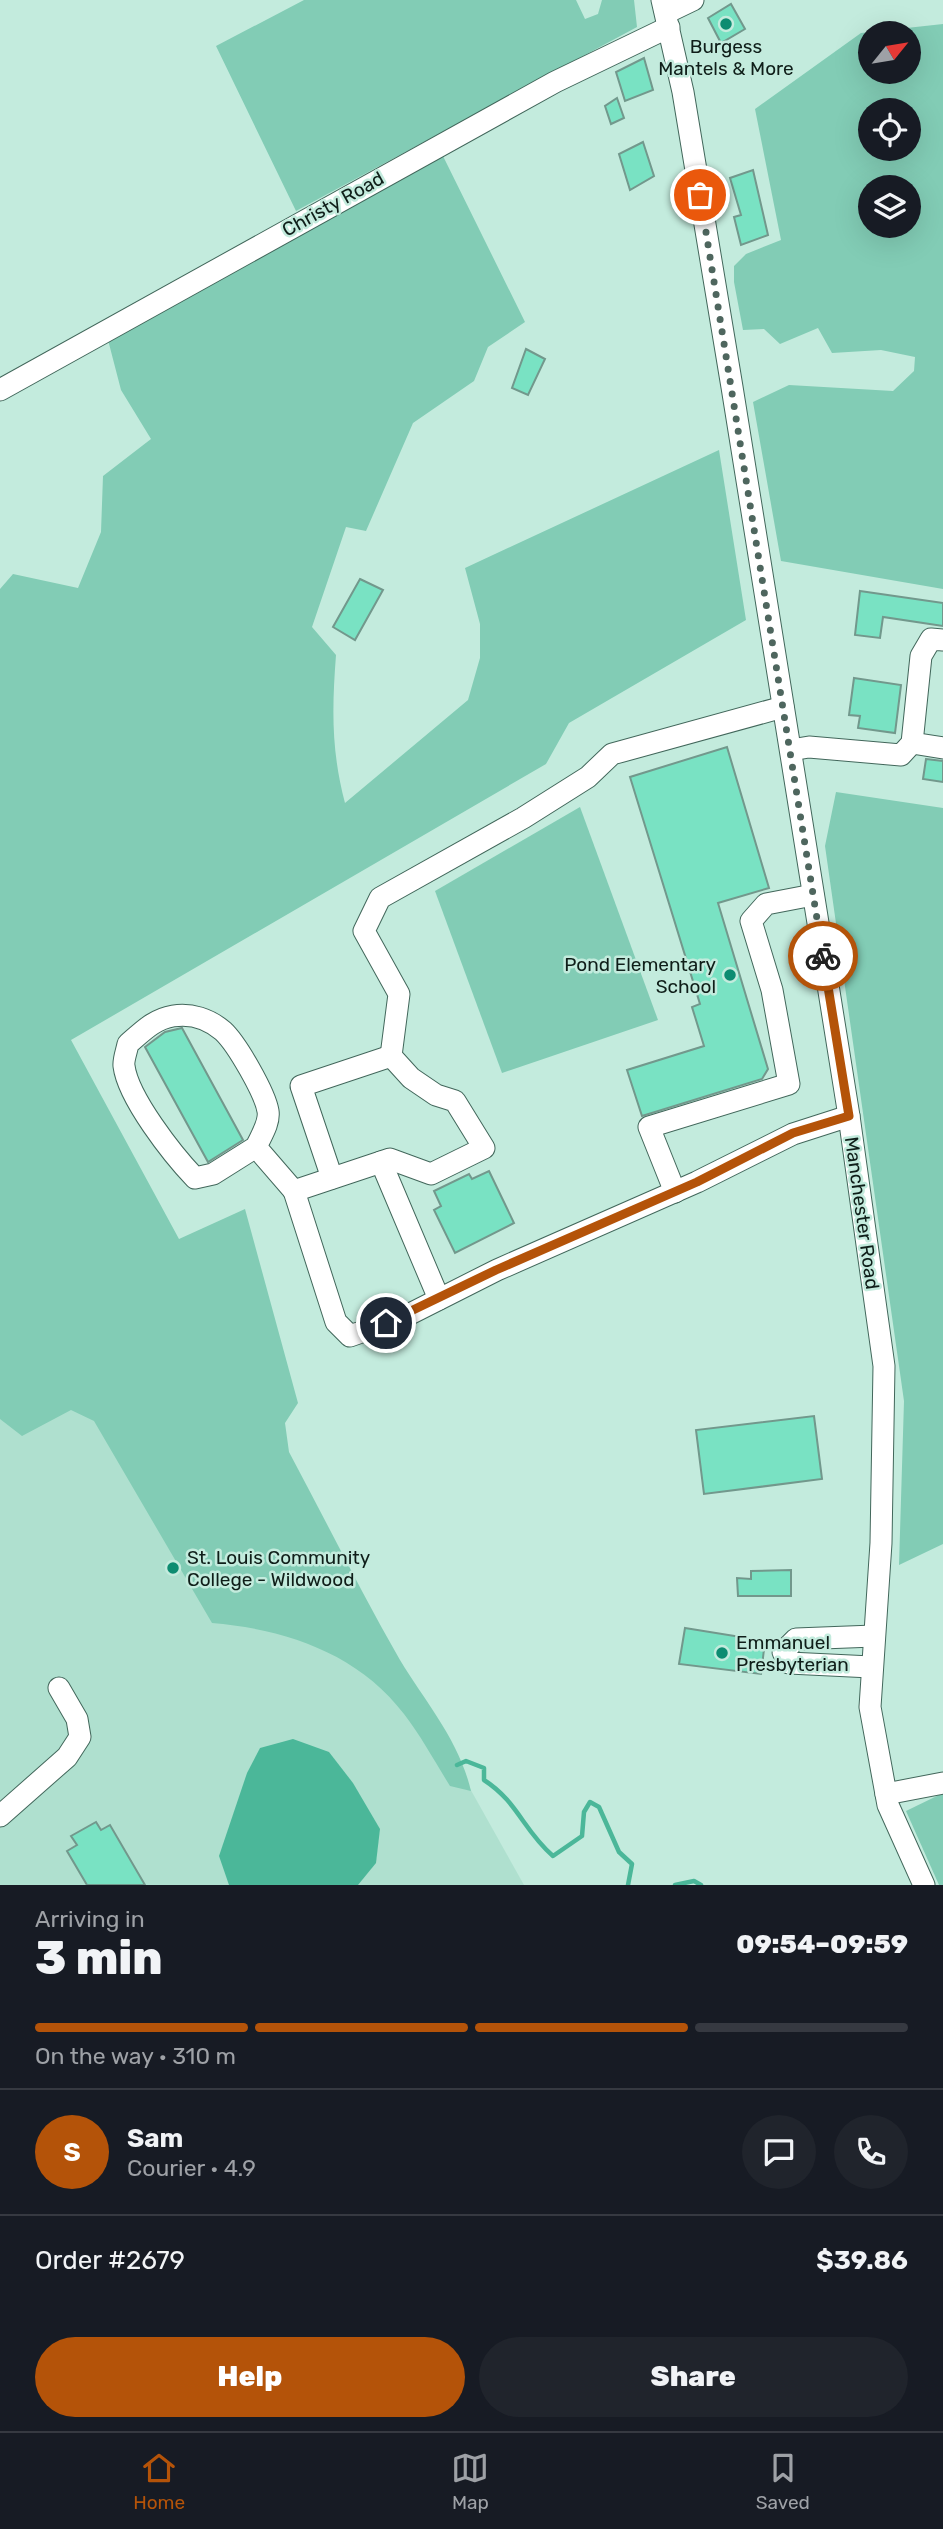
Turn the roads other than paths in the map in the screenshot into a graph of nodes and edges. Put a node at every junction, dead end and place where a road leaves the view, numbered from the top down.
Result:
1 (693, 0) edge
2 (666, 13) edge
3 (0, 390) edge
4 (943, 640) edge
5 (783, 706) junction
6 (912, 743) junction
7 (943, 748) edge
8 (791, 750) junction
9 (813, 895) junction
10 (391, 1056) junction
11 (849, 1116) junction
12 (256, 1147) junction
13 (381, 1162) junction
14 (332, 1178) junction
15 (293, 1191) junction
16 (675, 1192) junction
17 (439, 1299) junction
18 (874, 1636) junction
19 (871, 1667) junction
20 (59, 1688) dead end
21 (943, 1783) edge
22 (886, 1794) junction
23 (0, 1816) edge
24 (924, 1885) edge

1 - 2 street, Christy Road
2 - 3 street, Christy Road
2 - 5 street, Manchester Road
4 - 6 street
5 - 8 street, Manchester Road
5 - 10 street
6 - 7 street
6 - 8 street
8 - 9 street, Manchester Road
9 - 11 street, Manchester Road
9 - 16 street
10 - 13 street
10 - 14 street
11 - 16 street
11 - 18 street, Manchester Road
12 - 12 street
12 - 15 street
13 - 14 street
13 - 17 street
14 - 15 street
15 - 17 street
16 - 17 street
18 - 19 street, Manchester Road
18 - 19 street
19 - 22 street, Manchester Road
20 - 23 street
21 - 22 street
22 - 24 street, Manchester Road

